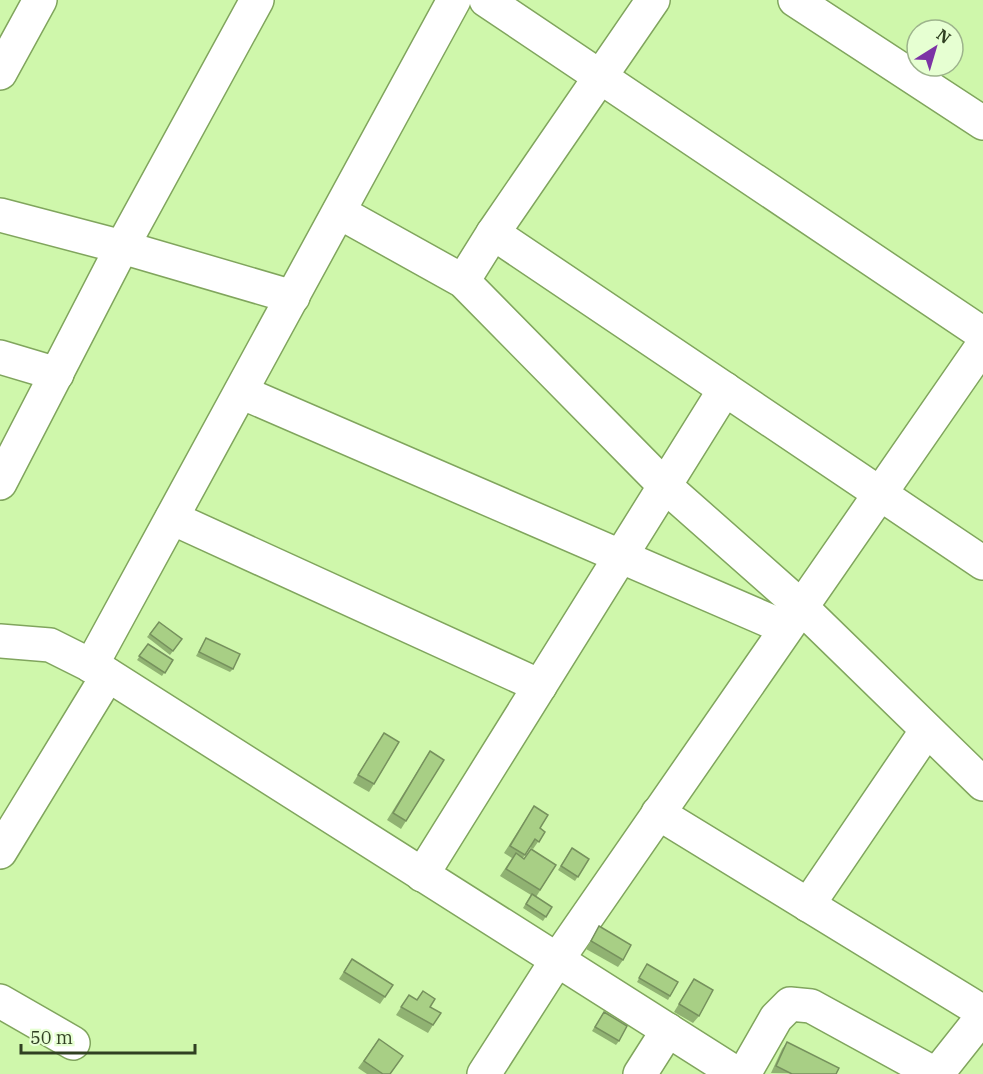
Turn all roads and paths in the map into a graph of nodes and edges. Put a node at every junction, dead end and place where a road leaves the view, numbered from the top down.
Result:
1 (40, 0) edge
2 (257, 0) edge
3 (454, 0) edge
4 (486, 0) edge
5 (652, 0) edge
6 (795, 0) edge
7 (0, 73) edge
8 (600, 77) junction
9 (983, 123) edge
10 (339, 212) junction
11 (0, 215) edge
12 (493, 233) junction
13 (122, 247) junction
14 (463, 281) junction
15 (293, 297) junction
16 (983, 334) edge
17 (983, 345) edge
18 (0, 357) edge
19 (57, 374) junction
20 (725, 389) junction
21 (241, 392) junction
22 (0, 483) edge
23 (665, 486) junction
24 (880, 493) junction
25 (172, 518) junction
26 (621, 556) junction
27 (983, 563) edge
28 (793, 617) junction
29 (0, 641) edge
30 (100, 671) junction
31 (540, 686) junction
32 (927, 730) junction
33 (983, 784) edge
34 (658, 813) junction
35 (0, 852) edge
36 (422, 874) junction
37 (808, 905) junction
38 (557, 960) junction
39 (0, 1001) edge
40 (983, 1014) edge
41 (668, 1030) junction
42 (74, 1042) dead end
43 (484, 1074) edge
44 (640, 1074) edge
45 (737, 1074) edge
46 (744, 1074) edge
47 (936, 1074) edge

1 - 7 street
2 - 13 street
3 - 10 street
4 - 8 street
5 - 8 street
6 - 9 street
8 - 12 street
8 - 16 street
10 - 14 street
10 - 15 street
11 - 13 street
12 - 14 street
12 - 20 street
13 - 15 street
13 - 19 street
14 - 23 street
15 - 21 street
17 - 24 street
18 - 19 street
19 - 22 street
20 - 23 street
20 - 24 street
21 - 25 street
21 - 26 street
23 - 26 street
23 - 28 street
24 - 27 street
24 - 28 street
25 - 30 street
25 - 31 street
26 - 28 street
26 - 31 street
28 - 32 street
28 - 34 street
29 - 30 street
30 - 35 street
30 - 36 street
31 - 36 street
32 - 33 street
32 - 37 street
34 - 37 street
34 - 38 street
36 - 38 street
37 - 40 street
38 - 41 street
38 - 43 street
39 - 42 street
40 - 47 street
41 - 44 street
41 - 45 street
46 - 47 street

